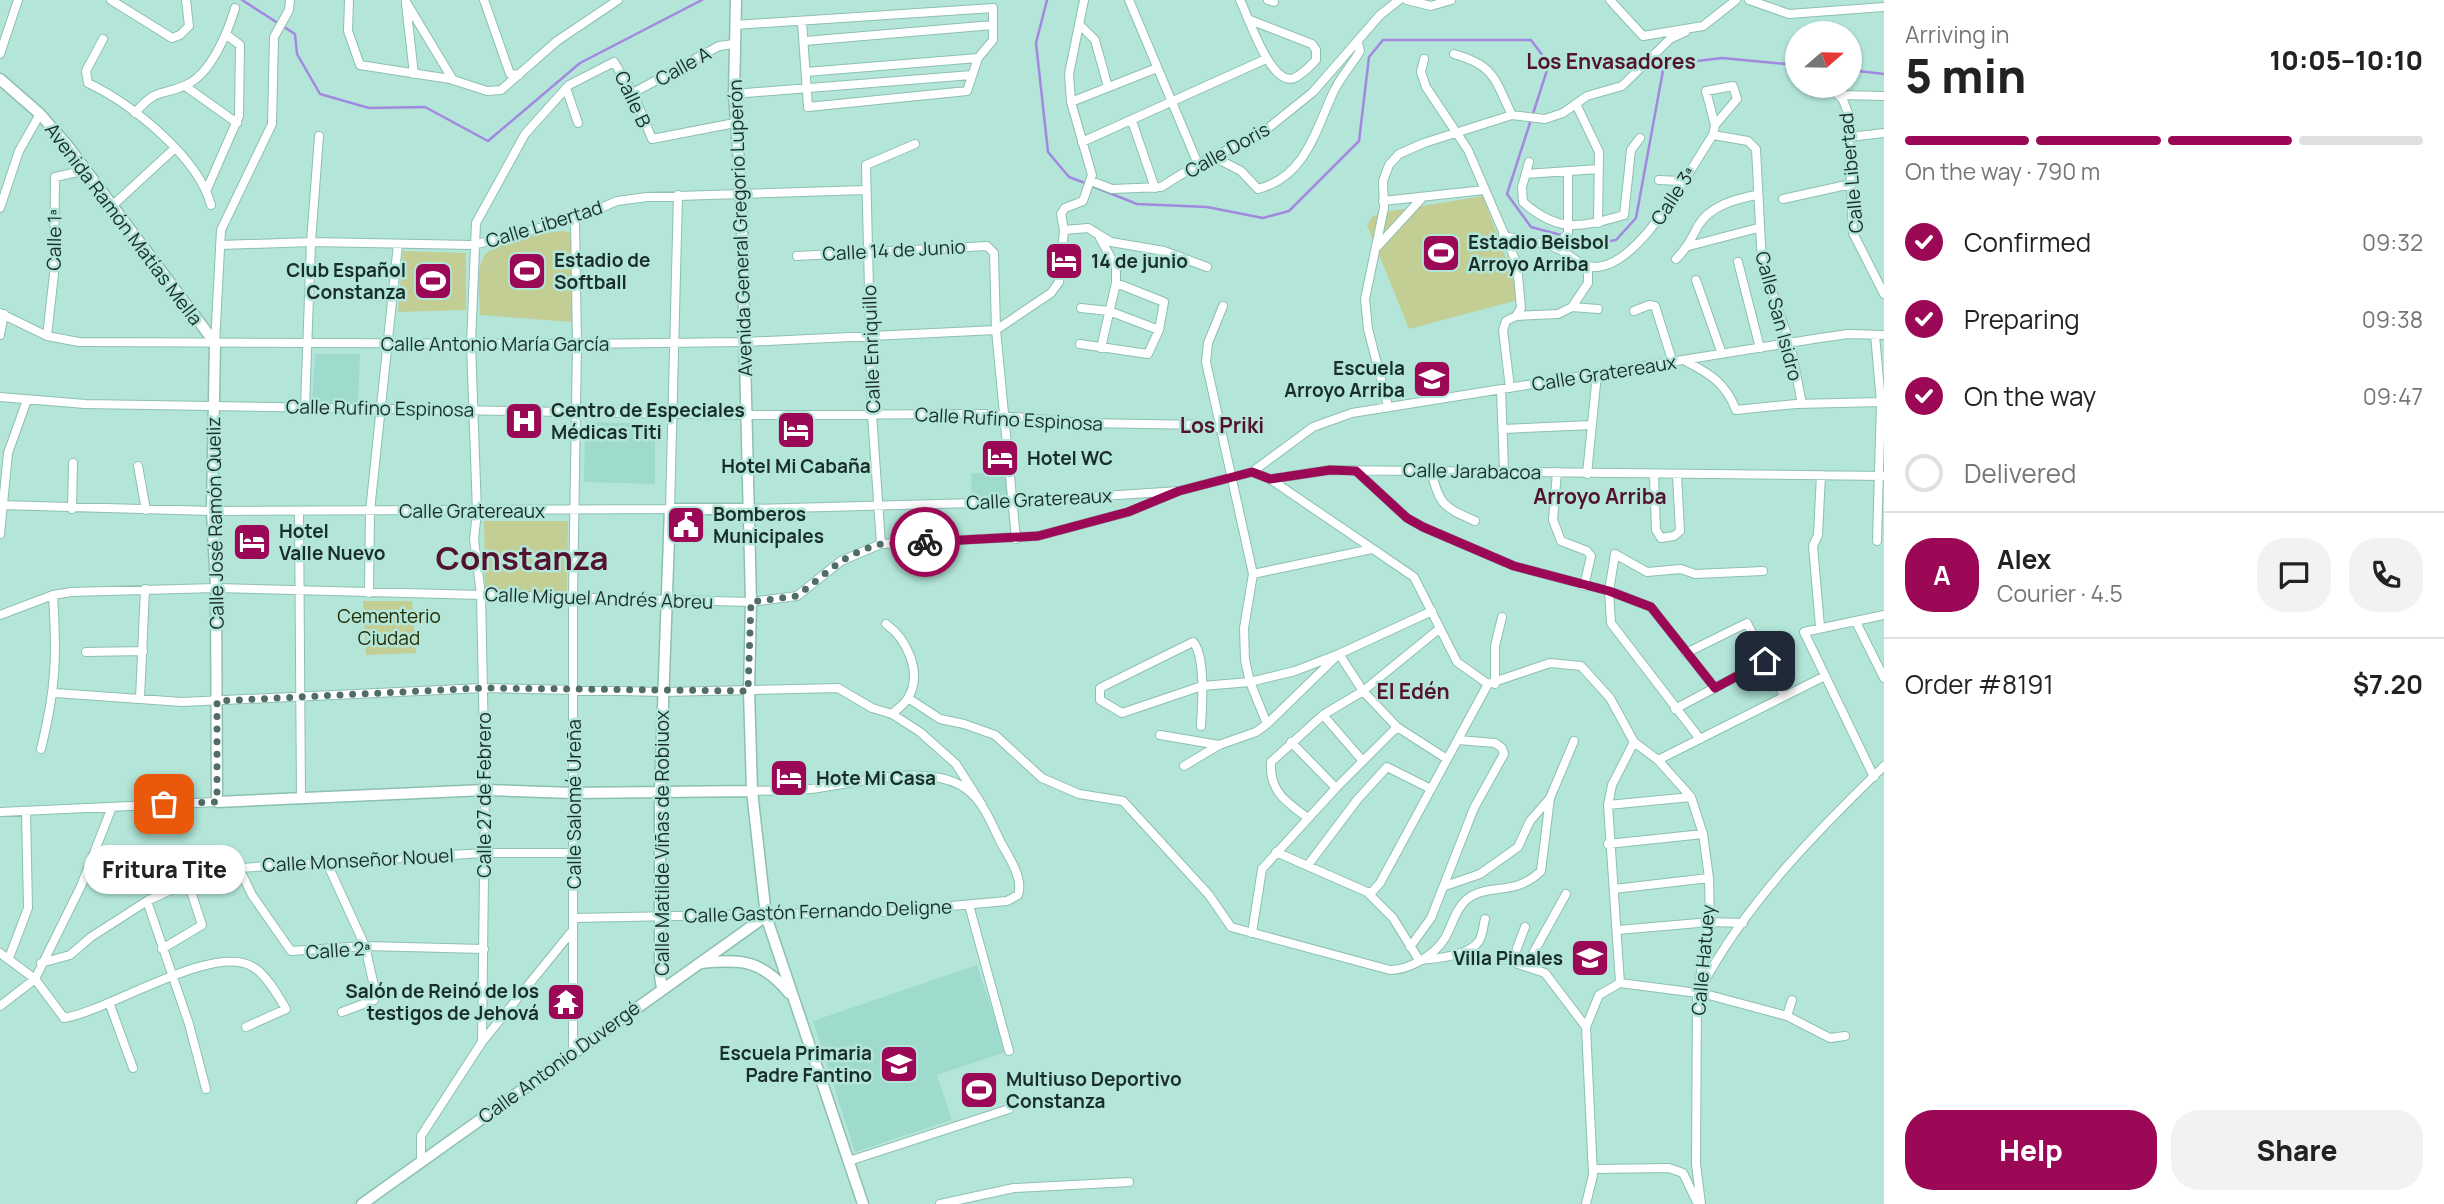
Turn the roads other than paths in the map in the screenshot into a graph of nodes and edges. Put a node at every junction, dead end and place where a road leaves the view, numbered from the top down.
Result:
1 (18, 0) edge
2 (111, 0) edge
3 (186, 0) edge
4 (290, 0) edge
5 (348, 0) edge
6 (484, 0) edge
7 (618, 0) edge
8 (736, 0) edge
9 (1084, 0) edge
10 (1129, 0) edge
11 (1240, 0) edge
12 (1399, 0) edge
13 (1407, 0) edge
14 (1451, 0) edge
15 (1610, 0) edge
16 (1736, 0) edge
17 (1749, 0) edge
18 (406, 1) edge
19 (978, 4) edge
20 (1884, 7) edge
21 (235, 8) dead end
22 (1250, 19) junction
23 (802, 22) junction
24 (735, 25) junction
25 (993, 25) junction
26 (1081, 26) junction
27 (1685, 32) junction
28 (227, 36) junction
29 (103, 39) dead end
30 (805, 41) junction
31 (1358, 43) junction
32 (734, 44) junction
33 (0, 54) edge
34 (1454, 54) dead end
35 (978, 58) junction
36 (1266, 59) junction
37 (1424, 60) dead end
38 (614, 62) joint
39 (1157, 68) junction
40 (806, 72) junction
41 (414, 74) junction
42 (519, 75) junction
43 (972, 75) junction
44 (0, 79) edge
45 (453, 80) junction
46 (185, 86) junction
47 (1108, 87) junction
48 (566, 88) junction
49 (806, 88) junction
50 (633, 93) junction
51 (734, 94) junction
52 (1884, 96) edge
53 (1071, 102) junction
54 (1171, 104) junction
55 (1576, 104) junction
56 (135, 113) junction
57 (40, 114) junction
58 (1512, 115) junction
59 (1132, 121) junction
60 (237, 123) junction
61 (578, 123) dead end
62 (735, 124) junction
63 (1715, 125) junction
64 (1455, 133) junction
65 (1884, 133) edge
66 (1713, 135) junction
67 (319, 136) dead end
68 (1849, 137) junction
69 (1640, 138) dead end
70 (1082, 142) junction
71 (915, 144) dead end
72 (175, 148) junction
73 (1214, 157) junction
74 (1529, 162) dead end
75 (1198, 164) junction
76 (1599, 169) junction
77 (87, 170) junction
78 (1568, 171) junction
79 (1526, 174) junction
80 (1659, 180) dead end
81 (1091, 181) junction
82 (1681, 181) junction
83 (1851, 184) junction
84 (1155, 188) junction
85 (207, 189) junction
86 (866, 190) junction
87 (1484, 190) junction
88 (741, 192) junction
89 (678, 195) junction
90 (1756, 195) junction
91 (1422, 198) junction
92 (1783, 199) dead end
93 (1383, 201) junction
94 (211, 205) dead end
95 (112, 206) junction
96 (0, 208) edge
97 (575, 219) junction
98 (1598, 223) junction
99 (1569, 228) junction
100 (1758, 228) junction
101 (1064, 230) junction
102 (1096, 232) junction
103 (1503, 236) junction
104 (311, 242) junction
105 (398, 244) junction
106 (220, 245) junction
107 (473, 245) junction
108 (1689, 246) junction
109 (1556, 248) junction
110 (1375, 249) junction
111 (868, 250) junction
112 (797, 256) dead end
113 (1676, 259) dead end
114 (1738, 262) dead end
115 (1588, 266) junction
116 (1208, 267) dead end
117 (1696, 280) dead end
118 (1116, 283) junction
119 (1884, 294) edge
120 (1223, 306) dead end
121 (1573, 307) junction
122 (1081, 308) dead end
123 (1598, 309) dead end
124 (1109, 311) junction
125 (1634, 311) dead end
126 (2, 314) edge
127 (1516, 316) junction
128 (996, 330) junction
129 (1159, 330) junction
130 (0, 335) edge
131 (871, 335) junction
132 (1880, 335) edge
133 (47, 336) junction
134 (744, 342) junction
135 (215, 343) junction
136 (674, 343) junction
137 (1790, 343) junction
138 (471, 344) junction
139 (577, 344) junction
140 (1080, 344) dead end
141 (309, 345) junction
142 (388, 345) junction
143 (1101, 348) junction
144 (1760, 348) junction
145 (1721, 354) junction
146 (1686, 361) junction
147 (1674, 363) junction
148 (1597, 374) junction
149 (1506, 388) junction
150 (0, 397) edge
151 (27, 400) junction
152 (1881, 402) junction
153 (1802, 404) junction
154 (214, 406) junction
155 (1388, 406) junction
156 (305, 407) junction
157 (382, 407) junction
158 (474, 409) junction
159 (577, 412) junction
160 (673, 414) junction
161 (872, 414) junction
162 (746, 415) junction
163 (1006, 417) junction
164 (1592, 425) junction
165 (1220, 429) junction
166 (1503, 429) junction
167 (4, 451) edge
168 (73, 463) dead end
169 (138, 466) dead end
170 (1504, 470) junction
171 (1356, 471) junction
172 (1432, 471) junction
173 (1252, 472) junction
174 (1557, 472) junction
175 (1587, 474) junction
176 (1654, 475) junction
177 (1677, 475) junction
178 (1821, 475) junction
179 (1882, 476) edge
180 (1232, 478) junction
181 (1270, 479) junction
182 (1179, 491) junction
183 (1013, 502) junction
184 (2, 505) edge
185 (879, 506) junction
186 (72, 509) junction
187 (670, 509) junction
188 (749, 509) junction
189 (146, 510) junction
190 (370, 510) junction
191 (575, 510) junction
192 (212, 511) junction
193 (299, 511) junction
194 (477, 512) junction
195 (1475, 521) dead end
196 (0, 534) edge
197 (1016, 539) junction
198 (1877, 541) dead end
199 (881, 544) junction
200 (1371, 550) junction
201 (1763, 571) dead end
202 (1253, 574) junction
203 (1584, 586) junction
204 (216, 588) junction
205 (145, 589) junction
206 (298, 591) junction
207 (1609, 591) junction
208 (369, 593) junction
209 (53, 595) junction
210 (481, 595) junction
211 (573, 597) junction
212 (666, 599) junction
213 (751, 602) junction
214 (1432, 611) junction
215 (0, 615) edge
216 (1884, 615) edge
217 (1502, 617) dead end
218 (1856, 622) junction
219 (886, 624) dead end
220 (1820, 627) junction
221 (1439, 629) junction
222 (143, 651) junction
223 (86, 652) dead end
224 (1686, 653) junction
225 (1339, 654) junction
226 (1765, 661) junction
227 (1823, 677) junction
228 (1884, 678) edge
229 (1250, 682) junction
230 (1492, 684) junction
231 (1202, 686) junction
232 (483, 688) junction
233 (1715, 688) junction
234 (573, 691) junction
235 (748, 691) junction
236 (1363, 691) junction
237 (663, 692) junction
238 (55, 693) junction
239 (1784, 696) junction
240 (139, 698) junction
241 (299, 698) junction
242 (908, 698) junction
243 (217, 701) junction
244 (1675, 709) junction
245 (892, 714) junction
246 (1323, 715) junction
247 (1268, 724) junction
248 (1201, 726) dead end
249 (1396, 727) junction
250 (1160, 735) dead end
251 (1700, 739) junction
252 (1458, 740) junction
253 (1574, 741) dead end
254 (1291, 742) junction
255 (1634, 742) junction
256 (1219, 745) junction
257 (41, 749) dead end
258 (1447, 759) junction
259 (1362, 760) junction
260 (1658, 760) junction
261 (1184, 766) dead end
262 (1884, 766) edge
263 (1874, 777) junction
264 (1336, 788) junction
265 (1431, 789) junction
266 (485, 790) junction
267 (660, 790) junction
268 (752, 791) junction
269 (572, 793) junction
270 (1691, 797) junction
271 (1550, 798) junction
272 (301, 799) junction
273 (217, 802) junction
274 (982, 804) junction
275 (1608, 805) junction
276 (112, 807) junction
277 (26, 811) junction
278 (0, 812) edge
279 (1308, 818) junction
280 (1703, 834) junction
281 (1608, 844) junction
282 (1276, 852) junction
283 (484, 853) junction
284 (574, 853) junction
285 (326, 861) junction
286 (1308, 865) junction
287 (239, 868) junction
288 (1709, 878) junction
289 (188, 882) junction
290 (1445, 886) junction
291 (1614, 889) junction
292 (1367, 892) junction
293 (1566, 894) dead end
294 (147, 901) junction
295 (969, 905) junction
296 (766, 916) junction
297 (574, 918) junction
298 (661, 918) junction
299 (1485, 919) dead end
300 (1710, 922) junction
301 (1743, 923) junction
302 (1525, 927) dead end
303 (573, 930) junction
304 (1619, 930) junction
305 (1252, 933) junction
306 (365, 946) junction
307 (1410, 947) junction
308 (162, 949) junction
309 (484, 949) junction
310 (0, 953) edge
311 (9, 958) junction
312 (1419, 960) junction
313 (41, 963) junction
314 (698, 963) junction
315 (1526, 966) junction
316 (171, 975) junction
317 (35, 979) junction
318 (1620, 983) junction
319 (662, 988) junction
320 (1698, 995) junction
321 (795, 1000) junction
322 (1792, 1000) dead end
323 (110, 1005) junction
324 (0, 1006) edge
325 (342, 1012) dead end
326 (1787, 1016) junction
327 (246, 1027) dead end
328 (1586, 1027) junction
329 (1845, 1036) dead end
330 (482, 1042) junction
331 (1009, 1051) dead end
332 (573, 1054) junction
333 (133, 1068) dead end
334 (206, 1089) dead end
335 (1009, 1109) dead end
336 (421, 1161) junction
337 (849, 1161) junction
338 (1593, 1169) junction
339 (1129, 1182) dead end
340 (966, 1200) edge
341 (362, 1204) edge
342 (863, 1204) edge
343 (940, 1204) edge
344 (1586, 1204) edge
345 (1700, 1204) edge

1 - 33 street
2 - 3 street
4 - 106 street, Calle José Ramón Queliz
5 - 41 street
6 - 42 street
7 - 42 street
8 - 24 main road, Avenida General Gregorio Luperón
9 - 26 street
10 - 39 street
11 - 22 street
12 - 31 street, Calle Doris
13 - 14 street
15 - 27 street
16 - 27 street
17 - 20 street
18 - 41 street
18 - 45 street
19 - 23 street
19 - 25 street
21 - 28 street
22 - 36 street
22 - 36 street
23 - 24 street
23 - 30 street
24 - 32 main road, Avenida General Gregorio Luperón
25 - 30 street
25 - 35 street
26 - 47 street
26 - 53 street
27 - 55 street
28 - 46 street
28 - 60 street
29 - 56 street
30 - 40 street
31 - 73 street, Calle Doris
31 - 73 street
32 - 50 street, Calle A
32 - 51 main road, Avenida General Gregorio Luperón
34 - 58 street
35 - 40 street
35 - 43 street
36 - 54 street
37 - 64 street
38 - 48 street, Calle 27 de Febrero
38 - 50 street, Calle B
39 - 47 street
39 - 54 street
40 - 49 street
41 - 45 street
42 - 45 street
43 - 49 street
43 - 49 street
44 - 57 main road, Avenida Ramón Matías Mella
46 - 56 street
46 - 60 street
47 - 53 street
48 - 61 street
48 - 107 street, Calle 27 de Febrero
49 - 51 street
50 - 62 street, Calle B
51 - 62 main road, Avenida General Gregorio Luperón
52 - 68 street, Calle Libertad
53 - 70 street
54 - 59 street
54 - 75 street
55 - 58 street
55 - 76 street
56 - 72 street
57 - 77 main road, Avenida Ramón Matías Mella
57 - 96 street
58 - 64 street
59 - 70 street
59 - 84 street
60 - 85 street
62 - 88 main road, Avenida General Gregorio Luperón
63 - 63 street
63 - 66 street, Calle 3ª
64 - 87 street
64 - 93 street
65 - 68 street
66 - 82 street, Calle 3ª
66 - 90 street, Calle San Isidro
67 - 104 street
68 - 83 street, Calle Libertad
69 - 98 street
70 - 81 street
71 - 86 street, Calle Enriquillo
72 - 85 street
72 - 95 street
73 - 75 street, Calle Doris
74 - 79 street
75 - 84 street, Calle Doris
76 - 78 street
76 - 98 street
77 - 95 main road, Avenida Ramón Matías Mella
77 - 133 street, Calle 1ª
78 - 79 street
78 - 99 street
79 - 99 street
80 - 82 street
81 - 84 street, Calle Doris
81 - 101 street
82 - 115 street, Calle 3ª
83 - 92 street
83 - 119 street, Calle Libertad
85 - 94 street
86 - 88 street, Calle Libertad
86 - 111 street, Calle Enriquillo
87 - 91 street
87 - 103 street
88 - 89 street, Calle Libertad
88 - 134 main road, Avenida General Gregorio Luperón
89 - 97 street, Calle Libertad
89 - 136 street, Calle Matilde Viñas de Robiuox
90 - 100 street, Calle San Isidro
90 - 108 street
91 - 93 street
91 - 110 street
93 - 110 street
95 - 135 main road, Avenida Ramón Matías Mella
97 - 107 street, Calle Libertad
97 - 139 street, Calle Salomé Ureña
98 - 99 street
99 - 109 street
100 - 108 street
100 - 137 street, Calle San Isidro
101 - 102 street
101 - 128 street
102 - 116 street
102 - 118 street
103 - 109 street
103 - 127 street
104 - 105 street, Calle Libertad
104 - 106 street, Calle Libertad
104 - 141 street
105 - 107 street, Calle Libertad
105 - 142 street
106 - 135 street, Calle José Ramón Queliz
107 - 138 street, Calle 27 de Febrero
108 - 113 street
109 - 115 street
110 - 155 street
111 - 112 street, Calle 14 de Junio
111 - 128 street, Calle 14 de Junio
111 - 131 street, Calle Enriquillo
114 - 144 street
115 - 121 street
117 - 145 street
118 - 124 street
118 - 129 street
120 - 165 street
121 - 123 street
121 - 127 street
122 - 124 street
124 - 129 street
124 - 143 street
125 - 147 street
126 - 130 street
126 - 133 street, Calle Antonio María García
127 - 149 street
128 - 131 street, Calle Antonio María García
128 - 163 street, Calle 14 de Junio
129 - 143 street
131 - 134 street, Calle Antonio María García
131 - 161 street, Calle Enriquillo
132 - 137 street, Calle Gratereaux
132 - 152 street
133 - 135 street, Calle Antonio María García
134 - 136 street, Calle Antonio María García
134 - 162 main road, Avenida General Gregorio Luperón
135 - 141 street, Calle Antonio María García
135 - 154 main road, Calle José Ramón Queliz
136 - 139 street, Calle Antonio María García
136 - 160 street, Calle Matilde Viñas de Robiuox
137 - 144 street, Calle Gratereaux
137 - 153 street, Calle San Isidro
138 - 139 street, Calle Antonio María García
138 - 142 street, Calle Antonio María García
138 - 158 street, Calle 27 de Febrero
139 - 159 street, Calle Salomé Ureña
140 - 143 street
141 - 142 street, Calle Antonio María García
141 - 156 street
142 - 157 street
144 - 145 street, Calle Gratereaux
145 - 146 street, Calle Gratereaux
146 - 147 street, Calle Gratereaux
146 - 153 street
147 - 148 street, Calle Gratereaux
148 - 149 street, Calle Gratereaux
148 - 164 street
149 - 155 street, Calle Gratereaux
149 - 166 street
150 - 151 street, Calle Rufino Espinosa
151 - 154 street, Calle Rufino Espinosa
151 - 167 street
152 - 153 street
152 - 179 street
154 - 156 street, Calle Rufino Espinosa
154 - 192 main road, Calle José Ramón Queliz
155 - 173 street, Calle Gratereaux
156 - 157 street, Calle Rufino Espinosa
157 - 158 street, Calle Rufino Espinosa
157 - 190 street
158 - 159 street, Calle Rufino Espinosa
158 - 194 street, Calle 27 de Febrero
159 - 160 street, Calle Rufino Espinosa
159 - 191 street, Calle Salomé Ureña
160 - 162 street, Calle Rufino Espinosa
160 - 187 street, Calle Matilde Viñas de Robiuox
161 - 162 street, Calle Rufino Espinosa
161 - 163 street, Calle Rufino Espinosa
161 - 185 street, Calle Enriquillo
162 - 188 main road, Avenida General Gregorio Luperón
163 - 165 street, Calle Rufino Espinosa
163 - 183 street, Calle 14 de Junio
164 - 166 street
164 - 175 street
165 - 180 street
166 - 170 street
167 - 184 street
168 - 186 street
169 - 189 street
170 - 172 street, Calle Jarabacoa
170 - 174 street, Calle Jarabacoa
171 - 172 street, Calle Jarabacoa
171 - 181 street, Calle Jarabacoa
171 - 203 street
172 - 195 street
173 - 180 street, Calle Gratereaux
173 - 181 street
174 - 175 street, Calle Jarabacoa
174 - 203 street
175 - 176 street, Calle Jarabacoa
176 - 177 street, Calle Jarabacoa
176 - 177 street
177 - 178 street, Calle Jarabacoa
178 - 179 street, Calle Jarabacoa
178 - 220 street
179 - 198 street
180 - 182 street, Calle Gratereaux
180 - 202 street
181 - 200 street
182 - 183 street, Calle Gratereaux
182 - 197 street, Calle Miguel Andrés Abreu
183 - 185 street, Calle Gratereaux
183 - 197 street, Calle 14 de Junio
184 - 186 street, Calle Gratereaux
184 - 196 street
185 - 188 street, Calle Gratereaux
185 - 199 street, Calle Enriquillo
186 - 189 street, Calle Gratereaux
187 - 188 main road, Calle Gratereaux
187 - 191 street, Calle Gratereaux
187 - 212 main road, Calle Matilde Viñas de Robiuox
188 - 213 main road, Avenida General Gregorio Luperón
189 - 192 street, Calle Gratereaux
190 - 193 street, Calle Gratereaux
190 - 194 street, Calle Gratereaux
190 - 208 street
191 - 194 street, Calle Gratereaux
191 - 211 street, Calle Salomé Ureña
192 - 193 street, Calle Gratereaux
192 - 204 main road, Calle José Ramón Queliz
193 - 206 street
194 - 210 street, Calle 27 de Febrero
197 - 199 street, Calle Miguel Andrés Abreu
199 - 213 street, Calle Miguel Andrés Abreu
200 - 202 street
200 - 214 street
201 - 207 street
202 - 229 street
203 - 207 street
204 - 205 street, Calle Miguel Andrés Abreu
204 - 206 street, Calle Miguel Andrés Abreu
204 - 243 main road, Calle José Ramón Queliz
205 - 209 street, Calle Miguel Andrés Abreu
205 - 222 street
206 - 208 street, Calle Miguel Andrés Abreu
206 - 241 street
207 - 224 street
207 - 244 street
208 - 210 street, Calle Miguel Andrés Abreu
209 - 215 street, Calle Miguel Andrés Abreu
209 - 238 street
210 - 211 street, Calle Miguel Andrés Abreu
210 - 232 street, Calle 27 de Febrero
211 - 212 street, Calle Miguel Andrés Abreu
211 - 234 street, Calle Salomé Ureña
212 - 213 street, Calle Miguel Andrés Abreu
212 - 237 main road, Calle Matilde Viñas de Robiuox
213 - 235 main road, Avenida General Gregorio Luperón
214 - 221 street
214 - 225 street
216 - 218 street
217 - 230 street
218 - 220 street
218 - 228 street
219 - 242 street
220 - 227 street
221 - 230 street
221 - 236 street
222 - 223 street
222 - 240 street
224 - 226 street
224 - 233 street
225 - 229 street
225 - 236 street
225 - 247 street
226 - 233 street
226 - 239 street
227 - 239 street
227 - 263 street
229 - 231 street
229 - 247 street
230 - 252 street
230 - 255 street
231 - 231 street
231 - 248 street
232 - 234 street
232 - 241 street
232 - 266 street, Calle 27 de Febrero
233 - 244 street
234 - 237 street
234 - 269 street, Calle Salomé Ureña
235 - 237 street
235 - 245 street
235 - 268 main road, Avenida General Gregorio Luperón
236 - 246 street
236 - 249 street
237 - 267 main road, Calle Matilde Viñas de Robiuox
238 - 240 street
238 - 257 street
239 - 251 street
240 - 243 street
241 - 243 street
241 - 272 street
242 - 245 street
242 - 305 street
243 - 273 main road, Calle José Ramón Queliz
244 - 251 street
245 - 274 street
246 - 254 street
246 - 259 street
247 - 256 street
249 - 258 street
249 - 259 street
250 - 256 street
251 - 260 street
252 - 258 street
252 - 290 street
253 - 271 street
254 - 264 street
254 - 279 street
255 - 260 street, Calle Hatuey
255 - 275 street
256 - 261 street
258 - 265 street
259 - 264 street
260 - 270 street, Calle Hatuey
262 - 263 street
263 - 301 street
264 - 279 street
265 - 286 street
265 - 292 street
266 - 269 main road
266 - 272 main road
266 - 283 street, Calle 27 de Febrero
267 - 268 main road
267 - 269 main road
267 - 298 main road, Calle Matilde Viñas de Robiuox
268 - 274 street
268 - 296 main road, Avenida General Gregorio Luperón
269 - 284 street, Calle Salomé Ureña
270 - 275 street
270 - 280 street, Calle Hatuey
271 - 290 street
271 - 312 street
272 - 273 main road
273 - 276 street
274 - 295 street, Calle Gastón Fernando Deligne
275 - 281 street
276 - 277 street
276 - 313 street
277 - 278 street
277 - 311 street
279 - 282 street
280 - 281 street
280 - 288 street, Calle Hatuey
281 - 291 street
282 - 286 street
282 - 305 street
283 - 284 street, Calle Monseñor Nouel
283 - 285 street, Calle Monseñor Nouel
283 - 309 street, Calle 27 de Febrero
284 - 297 street, Calle Salomé Ureña
285 - 287 street, Calle Monseñor Nouel
285 - 306 street
286 - 292 street
287 - 289 street, Calle Monseñor Nouel
287 - 306 street, Calle 2ª
288 - 291 street
288 - 300 street, Calle Hatuey
289 - 294 street, Calle Monseñor Nouel
289 - 308 street
290 - 307 street
291 - 304 street
292 - 307 street
293 - 315 street
294 - 308 street
294 - 313 street, Calle Monseñor Nouel
295 - 296 street, Calle Gastón Fernando Deligne
295 - 331 street
296 - 298 street, Calle Gastón Fernando Deligne
296 - 314 main road, Calle Antonio Duvergé
296 - 321 main road, Avenida General Gregorio Luperón
297 - 298 street, Calle Gastón Fernando Deligne
297 - 303 street, Calle Salomé Ureña
298 - 319 main road, Calle Matilde Viñas de Robiuox
299 - 312 street
300 - 301 street
300 - 304 street
300 - 320 street, Calle Hatuey
301 - 320 street
302 - 315 street
303 - 330 street
303 - 332 street, Calle Salomé Ureña
304 - 318 street
305 - 312 street
306 - 309 street, Calle 2ª
306 - 325 street
307 - 312 street
308 - 316 street
309 - 330 street, Calle 27 de Febrero
310 - 311 street
311 - 317 street
313 - 317 street
314 - 319 main road, Calle Antonio Duvergé
314 - 321 main road
315 - 328 street
316 - 323 street
316 - 327 street
316 - 334 street
317 - 323 street
317 - 324 street
318 - 320 street
318 - 328 street
319 - 332 main road, Calle Antonio Duvergé
320 - 326 street
320 - 345 street, Calle Hatuey
321 - 337 main road, Avenida General Gregorio Luperón
322 - 326 street
323 - 333 street
326 - 329 street
328 - 338 street
330 - 336 street
332 - 336 main road, Calle Antonio Duvergé
335 - 337 street
336 - 341 main road, Calle Antonio Duvergé
337 - 342 main road, Avenida General Gregorio Luperón
338 - 344 street
338 - 345 street
339 - 340 street
340 - 343 street

